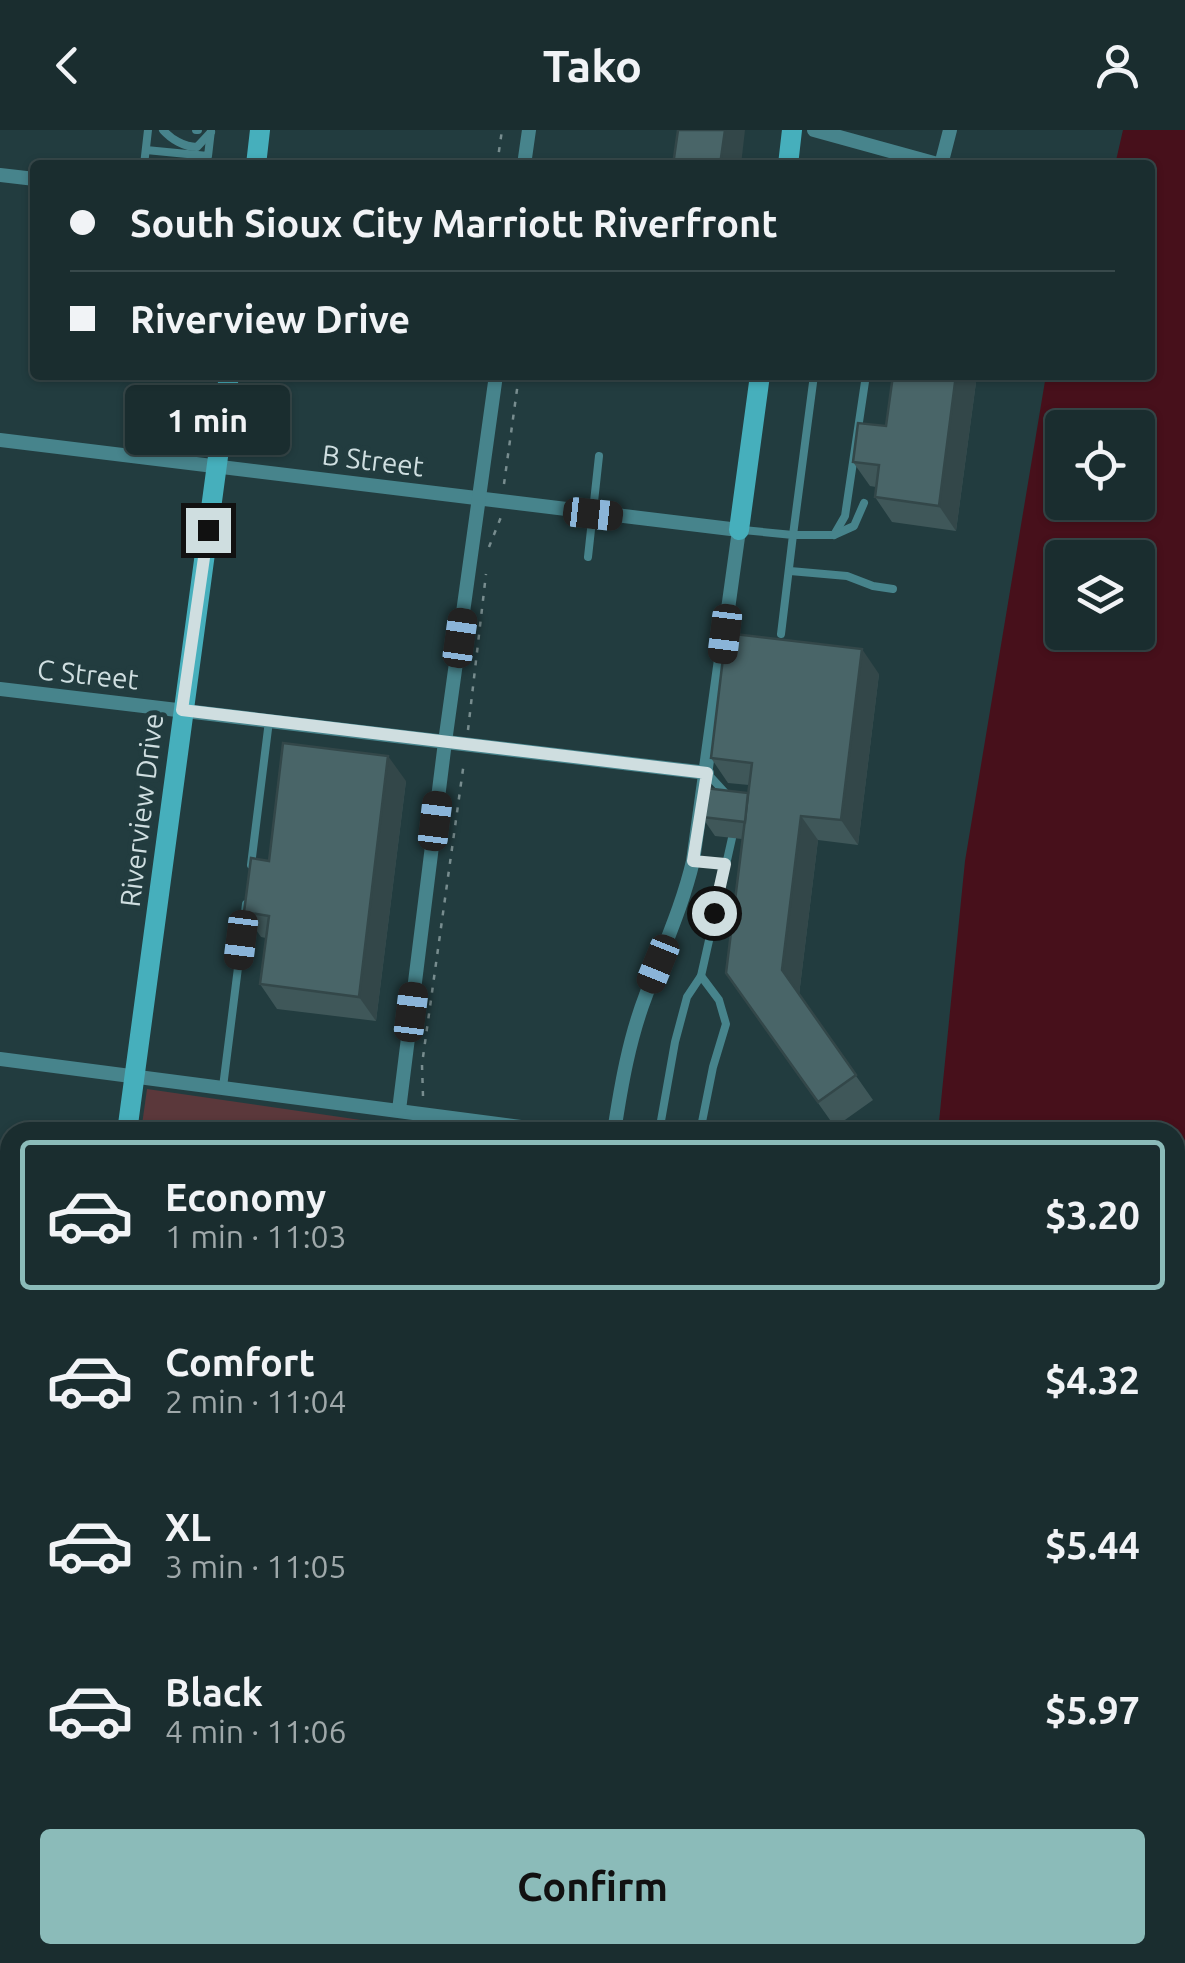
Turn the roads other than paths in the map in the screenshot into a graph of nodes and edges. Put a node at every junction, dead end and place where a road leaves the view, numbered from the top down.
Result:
1 (148, 130) edge
2 (162, 130) edge
3 (260, 130) edge
4 (529, 130) edge
5 (792, 130) edge
6 (814, 130) edge
7 (950, 130) edge
8 (211, 131) edge
9 (146, 150) junction
10 (145, 160) edge
11 (257, 160) edge
12 (525, 160) edge
13 (789, 160) edge
14 (923, 160) edge
15 (942, 160) edge
16 (0, 175) edge
17 (30, 178) edge
18 (228, 380) edge
19 (495, 380) edge
20 (759, 380) edge
21 (813, 380) edge
22 (865, 380) edge
23 (0, 440) edge
24 (599, 456) dead end
25 (853, 459) junction
26 (218, 464) junction
27 (864, 467) edge
28 (479, 499) junction
29 (864, 503) dead end
30 (593, 514) junction
31 (738, 530) junction
32 (793, 534) junction
33 (834, 535) junction
34 (588, 557) dead end
35 (790, 572) junction
36 (893, 589) dead end
37 (781, 634) dead end
38 (0, 689) edge
39 (182, 710) junction
40 (269, 721) junction
41 (445, 742) junction
42 (707, 773) junction
43 (735, 808) edge
44 (732, 838) dead end
45 (693, 861) junction
46 (725, 864) junction
47 (250, 875) edge
48 (247, 894) edge
49 (701, 976) junction
50 (0, 1059) edge
51 (135, 1077) junction
52 (223, 1087) junction
53 (399, 1110) junction
54 (128, 1122) edge
55 (487, 1122) edge
56 (616, 1122) edge
57 (661, 1122) edge
58 (702, 1122) edge

1 - 9 lane
2 - 8 lane
3 - 11 main road
4 - 12 street
5 - 13 main road
6 - 14 street
7 - 15 street
8 - 9 lane
9 - 10 lane
16 - 17 street
18 - 26 main road, Riverview Drive
19 - 28 street
20 - 31 main road
21 - 32 lane
22 - 25 lane
23 - 26 street, B Street
24 - 30 lane
25 - 27 lane
25 - 33 lane
26 - 28 street, B Street
26 - 39 main road, Riverview Drive
28 - 30 street, B Street
28 - 41 street
29 - 33 lane
30 - 31 street, B Street
30 - 34 lane
31 - 32 lane
31 - 42 street
32 - 33 lane
32 - 35 lane
35 - 36 lane
35 - 37 lane
38 - 39 street, C Street
39 - 40 street, C Street
39 - 51 main road, Riverview Drive
40 - 41 street, C Street
40 - 47 lane
41 - 42 street, C Street
41 - 53 street
42 - 43 lane
42 - 45 street
44 - 46 lane
45 - 46 lane
45 - 56 street
46 - 49 lane
48 - 52 lane
49 - 57 lane
49 - 58 lane
50 - 51 street
51 - 52 street
51 - 54 main road, Riverview Drive
52 - 53 street
53 - 55 street

